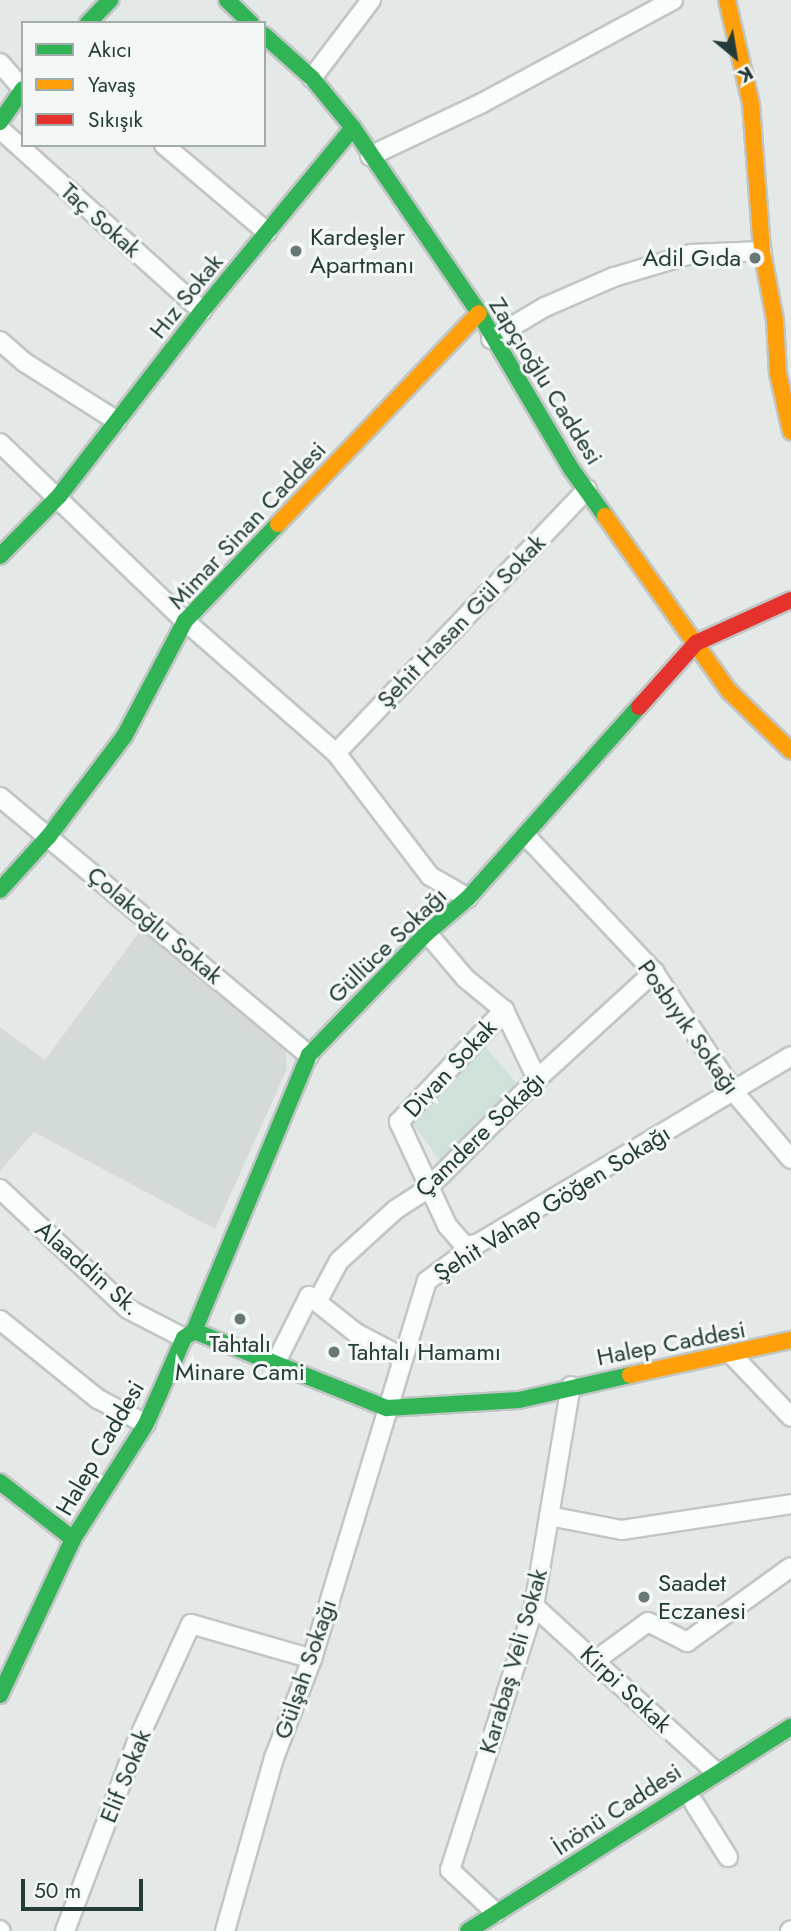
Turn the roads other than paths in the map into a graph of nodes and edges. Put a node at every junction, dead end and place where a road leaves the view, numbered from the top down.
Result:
1 (110, 0) edge
2 (227, 0) edge
3 (371, 0) edge
4 (727, 0) edge
5 (662, 2) edge
6 (90, 21) edge
7 (249, 21) edge
8 (266, 37) edge
9 (0, 64) edge
10 (312, 78) junction
11 (21, 87) edge
12 (21, 92) edge
13 (0, 122) edge
14 (352, 128) junction
15 (0, 129) edge
16 (166, 147) edge
17 (370, 156) junction
18 (267, 232) junction
19 (762, 251) junction
20 (202, 311) junction
21 (479, 313) junction
22 (783, 321) edge
23 (491, 339) junction
24 (0, 341) edge
25 (117, 421) junction
26 (791, 432) edge
27 (0, 443) edge
28 (587, 489) junction
29 (60, 496) junction
30 (0, 556) edge
31 (791, 600) edge
32 (185, 621) junction
33 (696, 643) junction
34 (791, 751) edge
35 (336, 753) junction
36 (0, 797) edge
37 (49, 836) junction
38 (526, 836) junction
39 (0, 890) edge
40 (468, 898) junction
41 (427, 933) junction
42 (654, 972) junction
43 (504, 1010) junction
44 (309, 1055) junction
45 (791, 1056) edge
46 (537, 1079) junction
47 (734, 1092) junction
48 (791, 1159) edge
49 (0, 1189) edge
50 (427, 1189) junction
51 (477, 1244) junction
52 (317, 1302) junction
53 (0, 1320) edge
54 (189, 1334) junction
55 (791, 1340) edge
56 (400, 1356) junction
57 (733, 1356) junction
58 (275, 1364) junction
59 (570, 1386) junction
60 (387, 1408) junction
61 (791, 1418) edge
62 (146, 1424) junction
63 (0, 1482) edge
64 (791, 1504) edge
65 (549, 1516) junction
66 (73, 1539) junction
67 (791, 1567) edge
68 (534, 1606) junction
69 (312, 1659) junction
70 (596, 1660) junction
71 (1, 1692) edge
72 (791, 1727) edge
73 (791, 1742) edge
74 (716, 1772) junction
75 (694, 1803) junction
76 (728, 1857) dead end
77 (493, 1922) edge
78 (65, 1931) edge
79 (225, 1931) edge
80 (468, 1931) edge

1 - 6 street
2 - 7 street
3 - 10 street
4 - 19 street
5 - 17 street
8 - 10 street, Zapçıoğlu Caddesi
9 - 11 street
10 - 14 street, Zapçıoğlu Caddesi
12 - 13 street
14 - 17 street, Zapçıoğlu Caddesi
14 - 18 street, Hız Sokak
15 - 20 street, Taç Sokak
16 - 18 street
17 - 21 street, Zapçıoğlu Caddesi
18 - 20 street, Hız Sokak
19 - 22 street
19 - 23 street
20 - 25 street, Hız Sokak
21 - 23 street, Zapçıoğlu Caddesi
21 - 32 street, Mimar Sinan Caddesi
22 - 26 street
23 - 28 street, Zapçıoğlu Caddesi
24 - 25 street
25 - 29 street, Hız Sokak
27 - 29 street
28 - 33 street, Zapçıoğlu Caddesi
28 - 35 street, Şehit Hasan Gül Sokak
29 - 30 street, Hız Sokak
29 - 32 street
31 - 33 street
32 - 35 street
32 - 37 street, Mimar Sinan Caddesi
33 - 34 street, Zapçıoğlu Caddesi
33 - 38 street, Güllüce Sokağı
35 - 40 street
36 - 37 street, Çolakoğlu Sokak
37 - 39 street, Mimar Sinan Caddesi
37 - 44 street, Çolakoğlu Sokak
38 - 40 street, Güllüce Sokağı
38 - 42 street, Posbıyık Sokağı
40 - 41 street, Güllüce Sokağı
41 - 43 street, Divan Sokak
41 - 44 street, Güllüce Sokağı
42 - 46 street, Çamdere Sokağı
42 - 47 street, Posbıyık Sokağı
43 - 46 street
43 - 50 street, Divan Sokak
44 - 54 street, Güllüce Sokağı
45 - 47 street, Şehit Vahap Göğen Sokağı
46 - 50 street, Çamdere Sokağı
47 - 48 street, Posbıyık Sokağı
47 - 51 street, Şehit Vahap Göğen Sokağı
49 - 54 street, Alaaddin Sk.
50 - 51 street
50 - 52 street, Çamdere Sokağı
51 - 56 street, Şehit Vahap Göğen Sokağı
52 - 56 street
52 - 58 street, Çamdere Sokağı
53 - 62 street
54 - 58 street, Halep Caddesi
54 - 62 street, Halep Caddesi
55 - 57 street, Halep Caddesi
56 - 60 street, Şehit Vahap Göğen Sokağı
57 - 59 street, Halep Caddesi
57 - 61 street
58 - 60 street, Halep Caddesi
59 - 60 street, Halep Caddesi
59 - 65 street, Karabaş Veli Sokak
60 - 69 street, Gülşah Sokağı
62 - 66 street, Halep Caddesi
63 - 66 street
64 - 65 street
65 - 68 street, Karabaş Veli Sokak
66 - 71 street, Halep Caddesi
67 - 70 street
68 - 70 street, Kirpi Sokak
68 - 77 street, Karabaş Veli Sokak
69 - 78 street, Elif Sokak
69 - 79 street, Gülşah Sokağı
70 - 74 street, Kirpi Sokak
72 - 74 street, İnönü Caddesi
73 - 75 street, İnönü Caddesi
74 - 77 street, İnönü Caddesi
75 - 76 street
75 - 77 street, İnönü Caddesi
77 - 80 street, İnönü Caddesi

